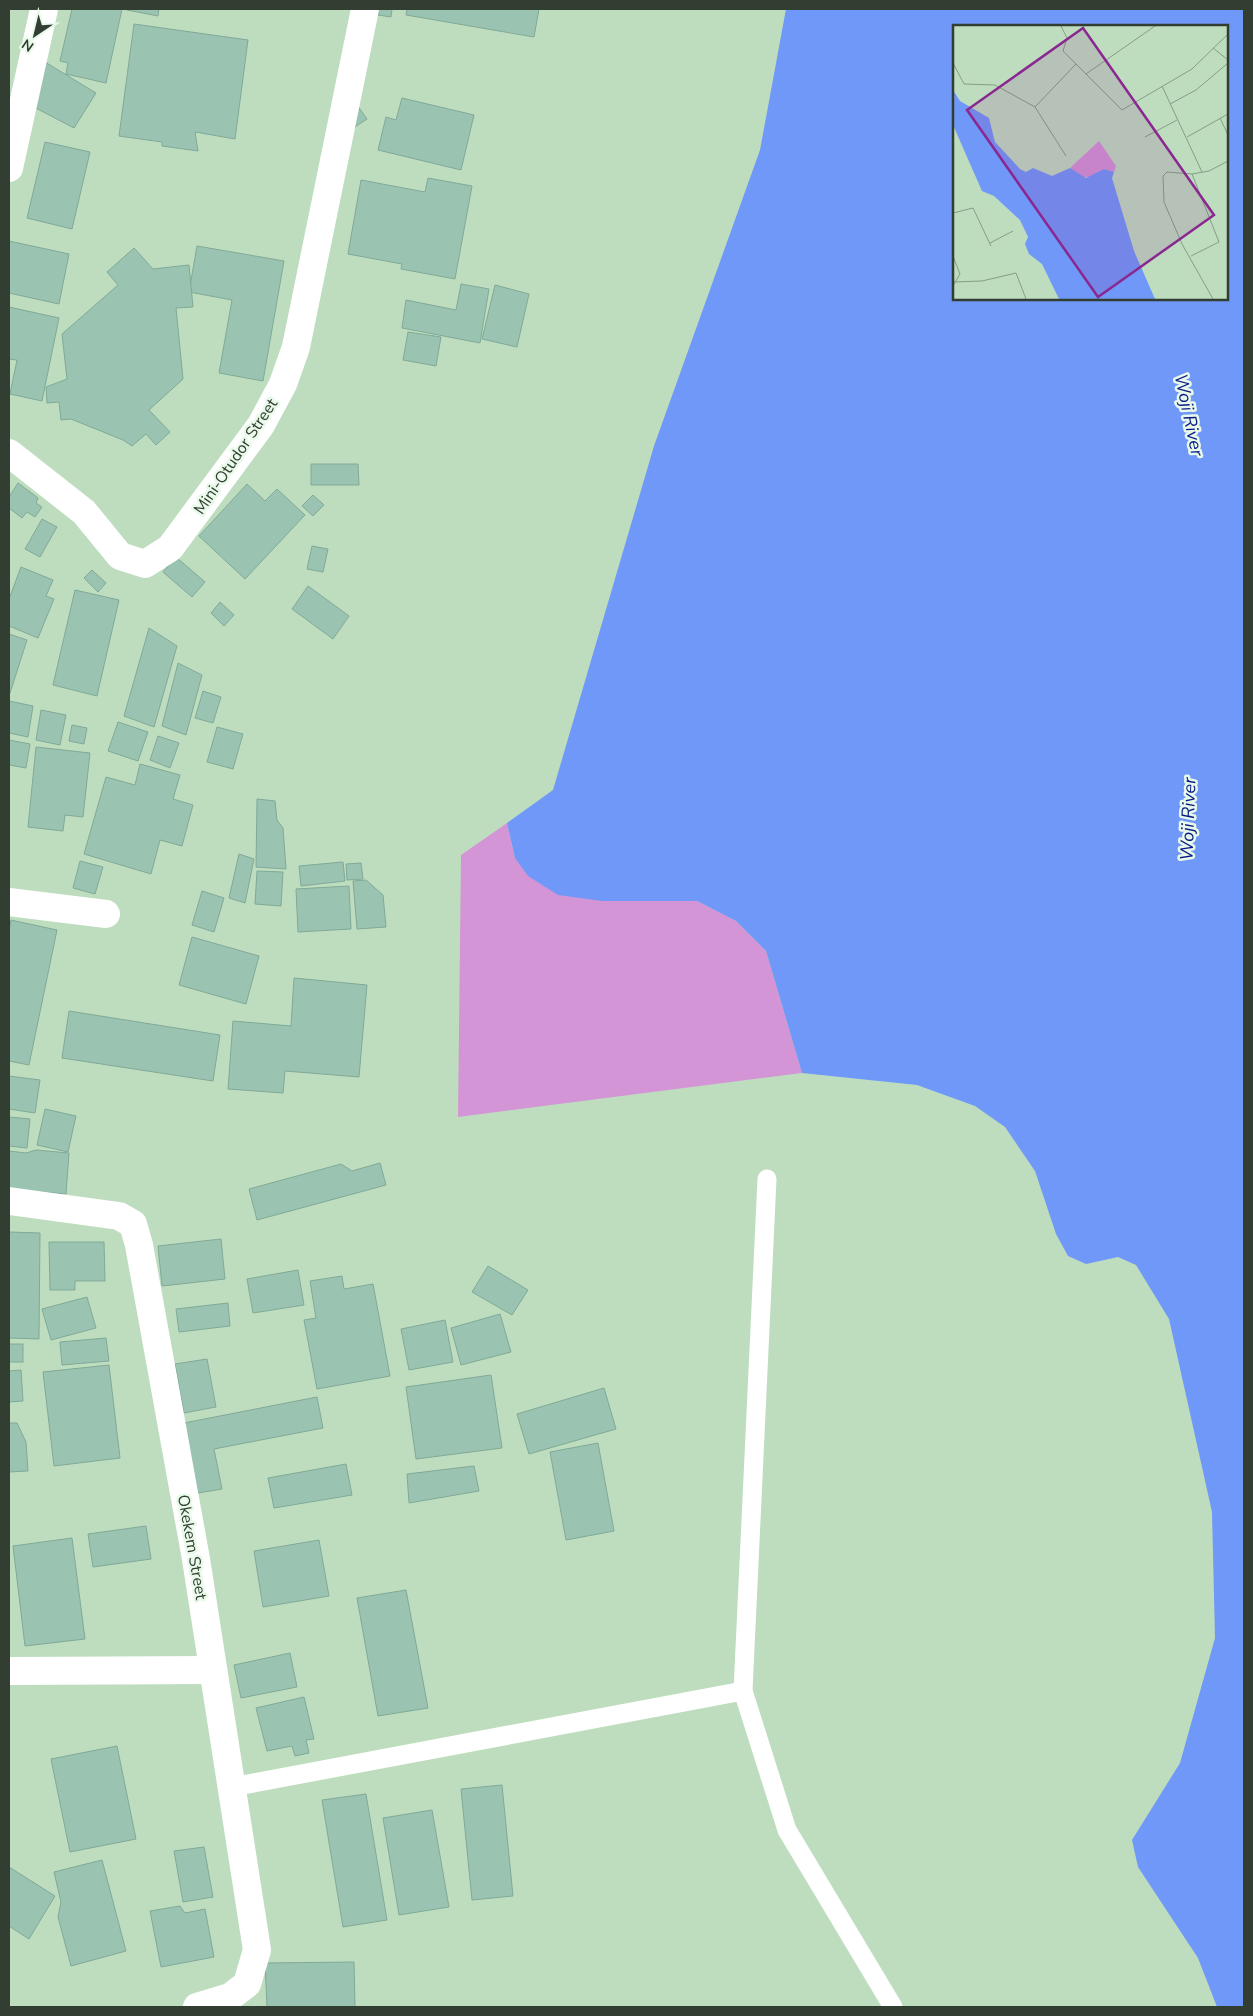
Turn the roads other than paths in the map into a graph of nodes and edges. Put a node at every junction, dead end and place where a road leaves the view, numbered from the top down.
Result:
1 (44, 9) edge
2 (365, 9) edge
3 (9, 168) edge
4 (9, 453) edge
5 (9, 902) edge
6 (106, 914) dead end
7 (767, 1179) dead end
8 (9, 1201) edge
9 (213, 1670) junction
10 (9, 1671) edge
11 (743, 1691) junction
12 (232, 1787) junction
13 (197, 2007) edge
14 (893, 2007) edge

1 - 3 street
2 - 4 street, Mini-Otudor Street
5 - 6 street
7 - 11 lane
8 - 9 street, Okekem Street
9 - 10 street
9 - 12 street, Okekem Street
11 - 12 lane
11 - 14 lane
12 - 13 street, Okekem Street

